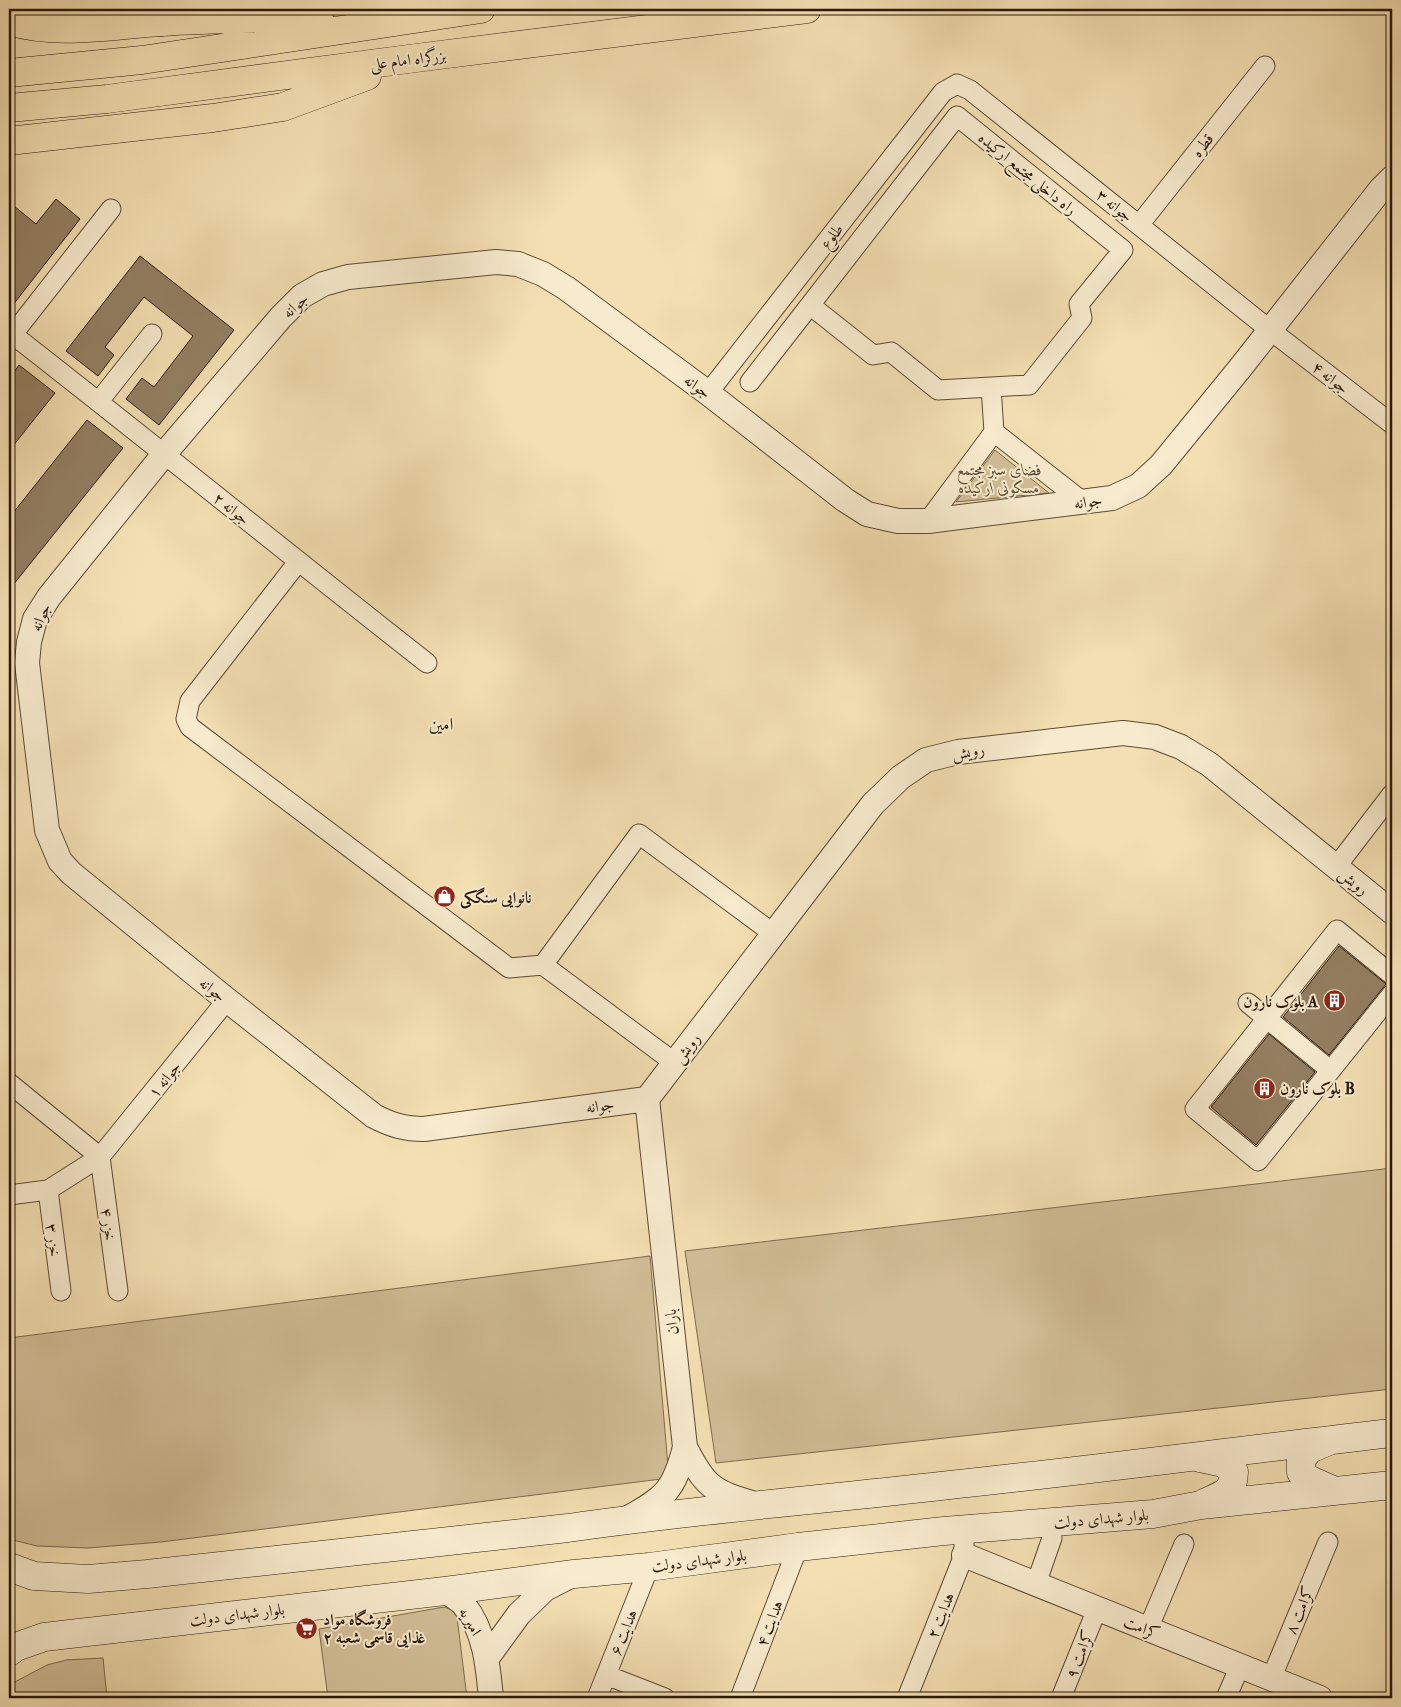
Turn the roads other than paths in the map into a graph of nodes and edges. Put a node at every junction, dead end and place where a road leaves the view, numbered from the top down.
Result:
1 (120, 9) edge
2 (481, 9) edge
3 (807, 9) edge
4 (413, 18) junction
5 (9, 21) edge
6 (161, 22) junction
7 (416, 58) junction
8 (1266, 66) dead end
9 (9, 73) edge
10 (957, 84) joint
11 (9, 108) edge
12 (9, 141) edge
13 (1392, 178) edge
14 (111, 209) dead end
15 (1139, 225) junction
16 (810, 305) junction
17 (1270, 330) junction
18 (152, 334) dead end
19 (11, 336) edge
20 (750, 382) dead end
21 (991, 387) junction
22 (708, 394) junction
23 (98, 401) junction
24 (1392, 424) edge
25 (994, 432) junction
26 (165, 453) junction
27 (1083, 502) junction
28 (928, 521) junction
29 (298, 562) junction
30 (427, 663) dead end
31 (1392, 794) edge
32 (1336, 867) junction
33 (1392, 912) edge
34 (774, 934) junction
35 (543, 965) junction
36 (1392, 975) edge
37 (1392, 994) edge
38 (227, 1000) junction
39 (1248, 1003) dead end
40 (1268, 1019) junction
41 (675, 1063) junction
42 (1330, 1070) junction
43 (9, 1083) edge
44 (647, 1099) junction
45 (100, 1157) junction
46 (48, 1190) junction
47 (9, 1196) edge
48 (61, 1291) dead end
49 (118, 1291) dead end
50 (1392, 1433) edge
51 (1330, 1440) junction
52 (685, 1447) junction
53 (1196, 1457) junction
54 (1392, 1485) edge
55 (1335, 1491) junction
56 (757, 1505) junction
57 (1201, 1505) junction
58 (624, 1520) junction
59 (1052, 1538) dead end
60 (1328, 1542) dead end
61 (964, 1543) junction
62 (1184, 1544) dead end
63 (798, 1547) junction
64 (9, 1567) edge
65 (649, 1567) junction
66 (574, 1574) junction
67 (22, 1575) edge
68 (1036, 1584) junction
69 (445, 1591) junction
70 (1098, 1609) junction
71 (1148, 1629) junction
72 (11, 1649) edge
73 (488, 1658) junction
74 (1240, 1666) junction
75 (606, 1675) junction
76 (1271, 1678) junction
77 (491, 1698) edge
78 (597, 1698) edge
79 (665, 1698) edge
80 (740, 1698) edge
81 (907, 1698) edge
82 (1061, 1698) edge
83 (1226, 1698) edge
84 (1320, 1698) edge

1 - 6 main road
2 - 4 main road
3 - 7 main road, بزرگراه امام علی
4 - 6 main road
4 - 9 main road
5 - 6 main road
7 - 11 main road, بزرگراه امام علی
7 - 12 main road
8 - 15 street, قطره
10 - 15 street, جوانه ۳
10 - 22 street, طلوع
13 - 17 street, جوانه
14 - 19 street
15 - 17 street, جوانه ۳
16 - 20 street, راه داخلی مجتمع ارکیده
16 - 21 street, راه داخلی مجتمع ارکیده
16 - 21 street, راه داخلی مجتمع ارکیده
17 - 24 street, جوانه ۴
17 - 27 street, جوانه
18 - 23 street
19 - 23 street, جوانه ۲
21 - 25 street
22 - 26 street, جوانه
22 - 28 street, جوانه
23 - 26 street, جوانه ۲
25 - 27 street
25 - 28 street
26 - 29 street, جوانه ۲
26 - 38 street, جوانه
27 - 28 street, جوانه
29 - 30 street, جوانه ۲
29 - 35 street
31 - 32 street
32 - 33 street, رویش
32 - 34 street, رویش
34 - 35 street
34 - 41 street, رویش
35 - 41 street
36 - 40 street
37 - 42 street
38 - 44 street, جوانه
38 - 45 street, جوانه ۱
39 - 40 street
40 - 42 street
40 - 42 street
41 - 44 street, رویش
43 - 45 street
44 - 52 street, باران
45 - 46 street, جوانه ۱
45 - 49 street, خزر ۴
46 - 47 street
46 - 48 street, خزر ۳
50 - 51 main road
51 - 53 main road
51 - 55 main road
52 - 56 street, باران
52 - 58 street
53 - 56 main road
53 - 57 main road
54 - 55 main road, بلوار شهدای دولت
55 - 57 main road, بلوار شهدای دولت
56 - 58 main road
57 - 61 main road, بلوار شهدای دولت
58 - 67 main road
59 - 68 street
60 - 76 street, کرامت ۸
61 - 63 main road, بلوار شهدای دولت
61 - 68 street, کرامت
61 - 81 street, هدایت ۲
62 - 71 street
63 - 65 main road, بلوار شهدای دولت
63 - 80 street, هدایت ۴
64 - 67 main road
65 - 66 main road, بلوار شهدای دولت
65 - 75 street, هدایت ۶
66 - 69 main road, بلوار شهدای دولت
66 - 73 street
68 - 70 street, کرامت
69 - 72 main road, بلوار شهدای دولت
69 - 73 street, امیریه
70 - 71 street, کرامت
70 - 82 street, کرامت ۹
71 - 74 street, کرامت
73 - 77 street, امیریه
74 - 76 street, کرامت
74 - 83 street
75 - 78 street, هدایت ۶
75 - 79 street
76 - 84 street, کرامت

